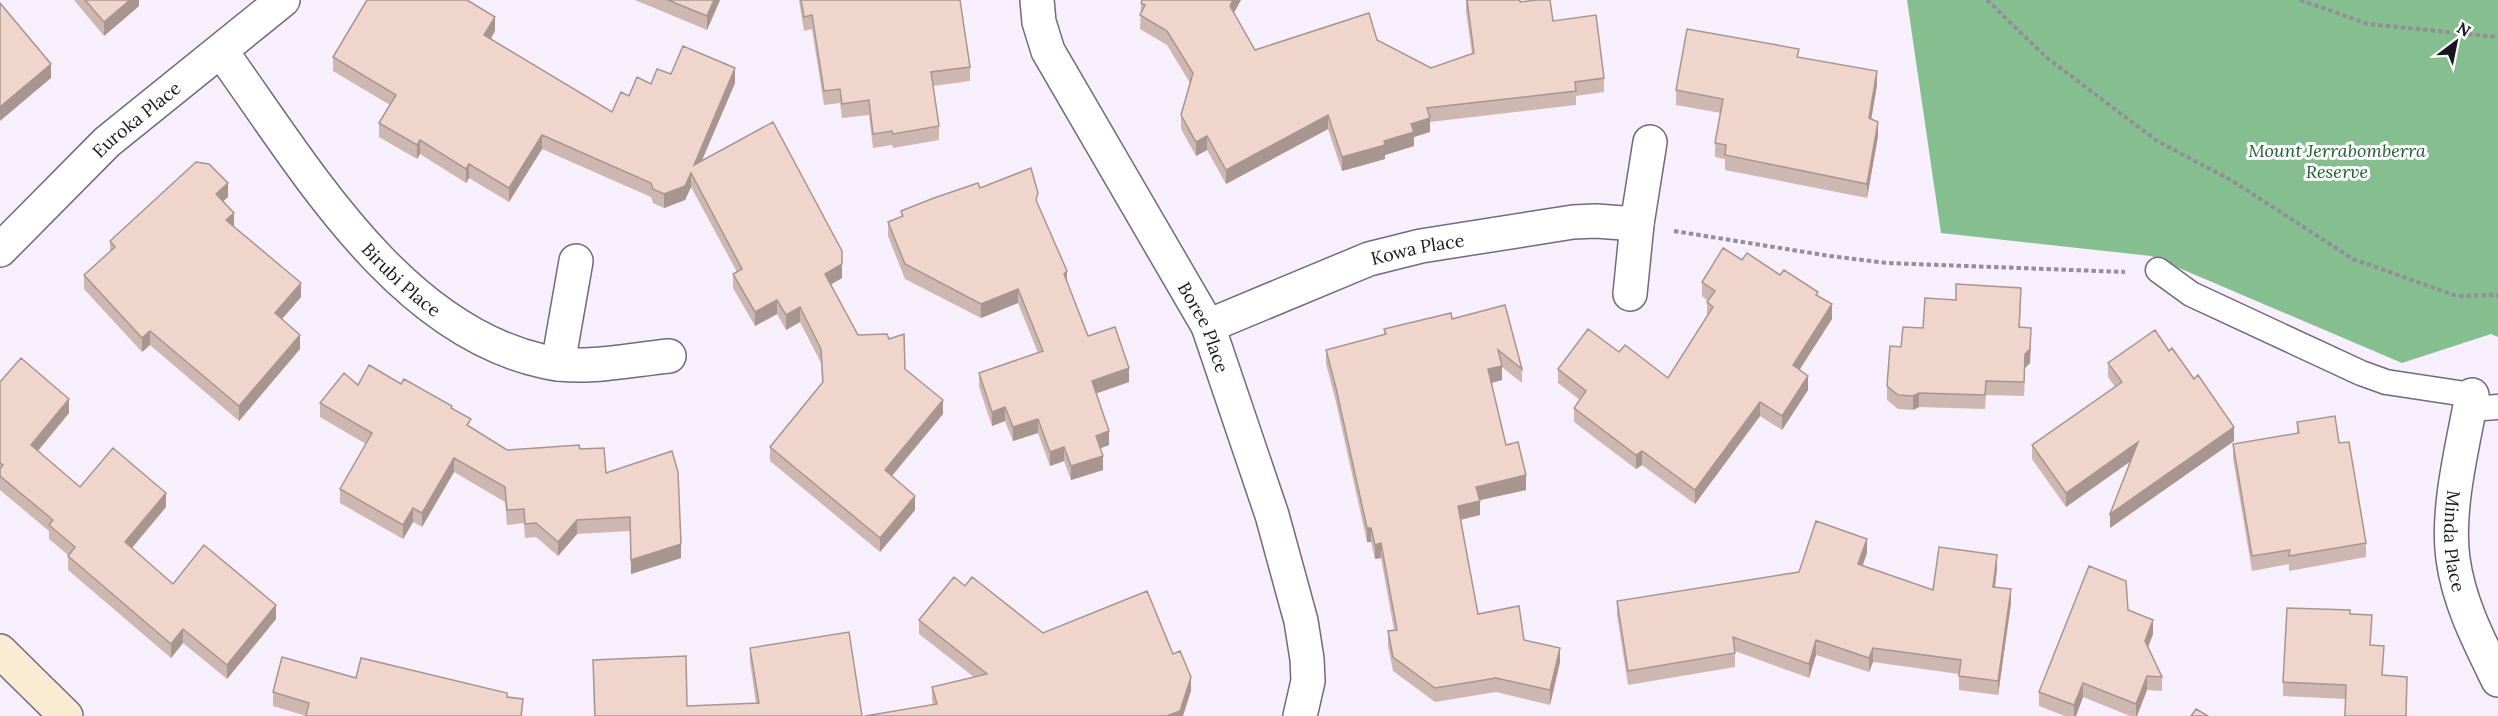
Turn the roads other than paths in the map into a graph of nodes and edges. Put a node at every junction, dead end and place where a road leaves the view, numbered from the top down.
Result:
1 (283, 0) edge
2 (1037, 0) edge
3 (221, 51) junction
4 (1650, 142) dead end
5 (1637, 224) junction
6 (0, 250) edge
7 (576, 261) dead end
8 (2165, 276) road end
9 (1630, 294) dead end
10 (1208, 326) junction
11 (669, 356) dead end
12 (558, 364) junction
13 (2480, 404) edge
14 (0, 651) edge
15 (2498, 680) edge
16 (1308, 681) junction
17 (66, 716) edge
18 (1300, 716) edge
19 (1322, 716) edge

1 - 3 street, Euroka Place
2 - 10 street, Boree Place
3 - 6 street, Euroka Place
3 - 12 street, Birubi Place
4 - 5 street
5 - 9 street
5 - 10 street, Kowa Place
7 - 12 street
8 - 13 lane
10 - 16 street, Boree Place
11 - 12 street, Birubi Place
13 - 15 street, Minda Place
14 - 17 street
16 - 18 street, Boree Place
16 - 19 street, Boree Place

